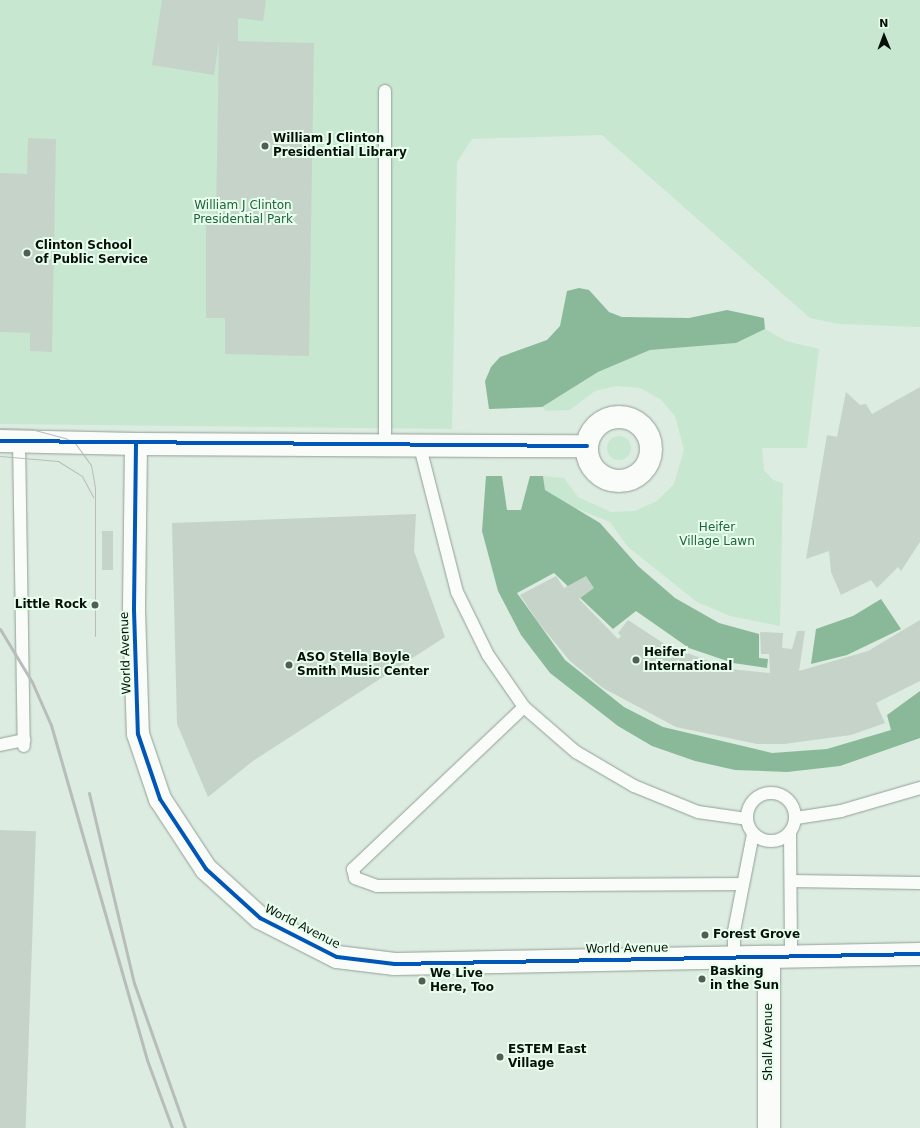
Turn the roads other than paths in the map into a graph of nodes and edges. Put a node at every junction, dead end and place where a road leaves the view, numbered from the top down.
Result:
1 (385, 91) dead end
2 (10, 441) edge
3 (136, 444) junction
4 (587, 446) dead end
5 (385, 447) junction
6 (420, 447) junction
7 (524, 707) junction
8 (0, 745) edge
9 (920, 788) edge
10 (796, 818) junction
11 (747, 819) junction
12 (790, 833) junction
13 (753, 834) junction
14 (791, 881) junction
15 (920, 883) edge
16 (743, 884) junction
17 (920, 954) edge
18 (792, 956) junction
19 (734, 957) junction
20 (769, 957) junction
21 (769, 1128) edge

1 - 5 lane
2 - 3 street
2 - 8 lane
3 - 5 street
3 - 19 street, World Avenue
4 - 6 street
5 - 6 street
6 - 7 lane
7 - 11 lane
7 - 16 lane
9 - 10 lane
10 - 11 lane
10 - 12 lane
11 - 13 lane
12 - 13 lane
12 - 14 lane
13 - 16 lane
14 - 15 lane
14 - 18 lane
16 - 19 lane
17 - 18 street, World Avenue
18 - 20 street, World Avenue
19 - 20 street, World Avenue
20 - 21 street, Shall Avenue

